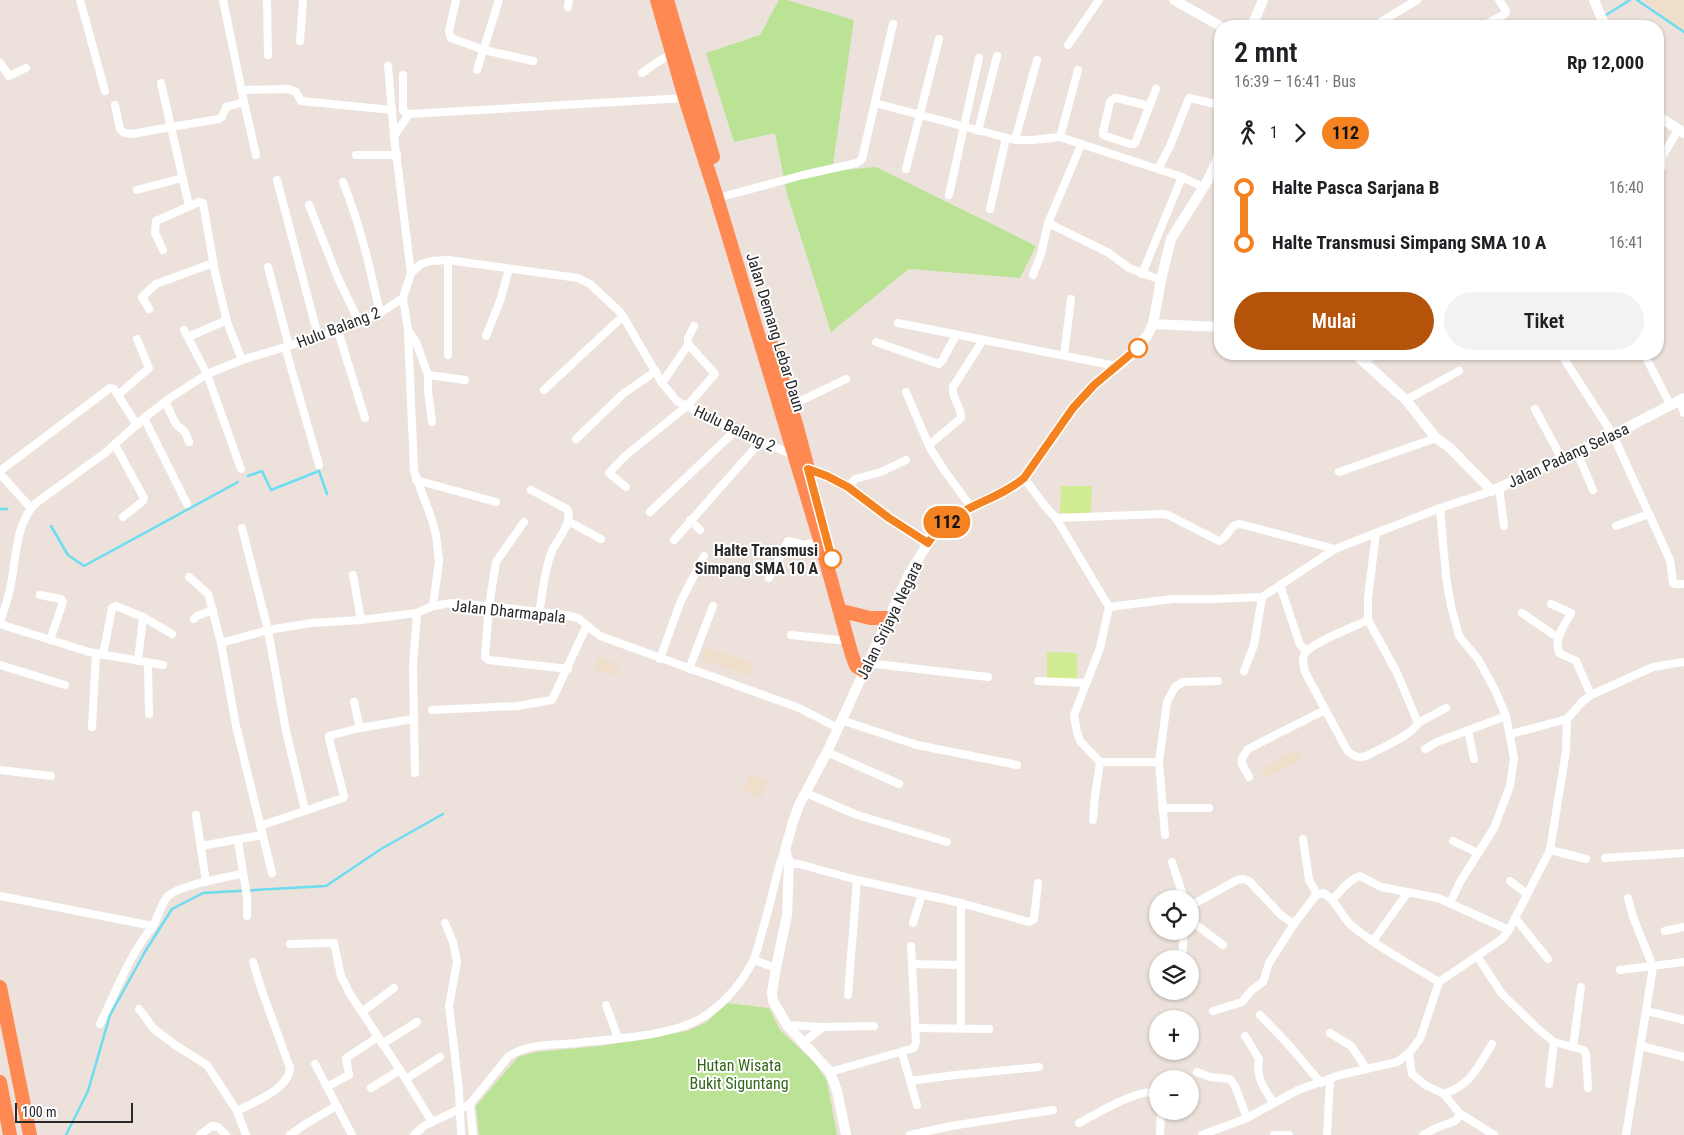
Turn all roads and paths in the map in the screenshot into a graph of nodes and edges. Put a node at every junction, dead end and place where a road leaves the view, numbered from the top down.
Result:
1 (80, 0) edge
2 (224, 0) edge
3 (268, 0) edge
4 (303, 0) edge
5 (456, 0) edge
6 (500, 0) edge
7 (657, 0) edge
8 (667, 0) edge
9 (1099, 0) edge
10 (1174, 0) edge
11 (1263, 0) edge
12 (1417, 0) edge
13 (1499, 0) edge
14 (1594, 0) edge
15 (1255, 20) edge
16 (1384, 20) edge
17 (1494, 20) edge
18 (1602, 20) edge
19 (1214, 23) edge
20 (893, 24) dead end
21 (940, 39) dead end
22 (300, 41) dead end
23 (1068, 45) dead end
24 (484, 50) junction
25 (672, 54) junction
26 (268, 55) dead end
27 (997, 56) dead end
28 (979, 58) dead end
29 (1038, 60) dead end
30 (533, 61) dead end
31 (0, 63) edge
32 (388, 66) dead end
33 (26, 68) dead end
34 (477, 70) dead end
35 (1078, 70) dead end
36 (642, 73) dead end
37 (403, 75) dead end
38 (161, 84) dead end
39 (1156, 89) dead end
40 (241, 90) junction
41 (105, 91) dead end
42 (685, 98) junction
43 (244, 102) junction
44 (875, 103) junction
45 (1214, 104) edge
46 (115, 105) dead end
47 (1149, 106) junction
48 (392, 110) junction
49 (409, 114) junction
50 (920, 115) junction
51 (1664, 120) edge
52 (171, 127) junction
53 (963, 127) junction
54 (978, 131) junction
55 (1681, 131) edge
56 (394, 136) junction
57 (1060, 137) junction
58 (1006, 138) junction
59 (1015, 140) junction
60 (1119, 141) junction
61 (1082, 145) junction
62 (1114, 154) junction
63 (1664, 154) edge
64 (256, 155) dead end
65 (356, 155) dead end
66 (397, 155) junction
67 (1214, 167) edge
68 (906, 169) dead end
69 (1158, 169) junction
70 (1182, 177) junction
71 (182, 178) junction
72 (276, 180) dead end
73 (343, 182) dead end
74 (1203, 187) junction
75 (137, 190) dead end
76 (949, 195) dead end
77 (725, 196) junction
78 (309, 205) dead end
79 (189, 206) junction
80 (990, 209) dead end
81 (1048, 223) junction
82 (163, 250) dead end
83 (448, 260) junction
84 (213, 263) junction
85 (268, 267) dead end
86 (509, 269) junction
87 (411, 273) junction
88 (1142, 274) junction
89 (1033, 275) dead end
90 (1161, 280) junction
91 (403, 298) junction
92 (1071, 299) dead end
93 (149, 309) dead end
94 (380, 313) junction
95 (623, 316) junction
96 (226, 320) junction
97 (359, 322) junction
98 (898, 324) dead end
99 (1153, 324) junction
100 (694, 326) dead end
101 (1214, 327) edge
102 (408, 330) junction
103 (338, 331) junction
104 (956, 335) junction
105 (318, 336) junction
106 (486, 336) dead end
107 (137, 339) dead end
108 (983, 340) junction
109 (876, 342) dead end
110 (688, 345) junction
111 (287, 346) junction
112 (448, 354) dead end
113 (1064, 355) junction
114 (242, 360) junction
115 (1362, 360) edge
116 (1367, 360) edge
117 (1565, 360) edge
118 (1648, 360) edge
119 (1364, 362) junction
120 (1116, 366) junction
121 (656, 371) junction
122 (1459, 371) dead end
123 (207, 374) junction
124 (428, 375) junction
125 (846, 379) dead end
126 (465, 380) dead end
127 (662, 383) junction
128 (544, 390) dead end
129 (906, 392) dead end
130 (118, 395) junction
131 (1406, 400) junction
132 (1678, 401) edge
133 (165, 402) junction
134 (687, 406) junction
135 (790, 406) junction
136 (1535, 409) dead end
137 (1684, 413) edge
138 (144, 418) junction
139 (365, 418) dead end
140 (432, 422) dead end
141 (137, 425) junction
142 (737, 429) junction
143 (1613, 435) junction
144 (1436, 438) junction
145 (576, 440) dead end
146 (762, 440) junction
147 (190, 442) dead end
148 (115, 445) junction
149 (929, 445) junction
150 (1577, 452) junction
151 (1562, 459) junction
152 (906, 460) dead end
153 (802, 461) junction
154 (319, 465) dead end
155 (241, 469) dead end
156 (1339, 472) dead end
157 (0, 473) edge
158 (1024, 478) junction
159 (416, 480) junction
160 (626, 487) dead end
161 (848, 487) junction
162 (1496, 489) junction
163 (531, 490) dead end
164 (1594, 490) dead end
165 (496, 502) dead end
166 (187, 504) dead end
167 (971, 506) junction
168 (1440, 508) junction
169 (30, 510) junction
170 (650, 512) dead end
171 (1649, 514) junction
172 (123, 517) dead end
173 (1056, 518) junction
174 (690, 520) junction
175 (568, 521) junction
176 (524, 522) dead end
177 (1504, 526) dead end
178 (1616, 526) dead end
179 (242, 528) dead end
180 (700, 530) dead end
181 (1376, 533) junction
182 (601, 539) dead end
183 (674, 540) dead end
184 (820, 540) junction
185 (928, 543) junction
186 (1335, 549) junction
187 (704, 556) dead end
188 (353, 575) dead end
189 (189, 576) dead end
190 (769, 578) dead end
191 (1684, 584) edge
192 (1280, 585) junction
193 (40, 595) dead end
194 (1262, 597) junction
195 (1551, 604) dead end
196 (433, 606) junction
197 (489, 606) junction
198 (713, 606) dead end
199 (1109, 607) junction
200 (213, 610) junction
201 (539, 612) junction
202 (846, 612) junction
203 (418, 613) junction
204 (1522, 613) dead end
205 (143, 618) junction
206 (889, 618) junction
207 (194, 619) dead end
208 (361, 620) junction
209 (1368, 620) junction
210 (0, 624) edge
211 (587, 626) junction
212 (268, 630) junction
213 (172, 634) dead end
214 (791, 635) dead end
215 (1557, 637) junction
216 (50, 640) junction
217 (848, 641) junction
218 (221, 643) junction
219 (1306, 651) junction
220 (99, 654) junction
221 (660, 659) junction
222 (138, 661) junction
223 (1684, 662) edge
224 (148, 663) junction
225 (0, 665) edge
226 (163, 665) dead end
227 (866, 667) junction
228 (689, 669) junction
229 (568, 670) junction
230 (1244, 671) dead end
231 (988, 677) dead end
232 (1038, 681) dead end
233 (1218, 681) dead end
234 (1086, 683) junction
235 (65, 685) dead end
236 (1591, 695) junction
237 (354, 702) dead end
238 (1446, 708) dead end
239 (432, 710) dead end
240 (1325, 710) junction
241 (149, 714) dead end
242 (1506, 716) junction
243 (413, 719) junction
244 (1567, 719) junction
245 (1418, 723) junction
246 (840, 724) junction
247 (92, 727) dead end
248 (360, 728) junction
249 (1468, 730) junction
250 (1511, 734) junction
251 (1425, 750) dead end
252 (827, 752) junction
253 (1474, 759) dead end
254 (1100, 762) junction
255 (1159, 762) junction
256 (1017, 765) dead end
257 (0, 770) edge
258 (415, 772) dead end
259 (51, 776) dead end
260 (1249, 778) dead end
261 (899, 784) dead end
262 (806, 793) junction
263 (1162, 808) junction
264 (1209, 808) dead end
265 (305, 810) junction
266 (196, 815) dead end
267 (1093, 820) dead end
268 (260, 826) junction
269 (1165, 835) dead end
270 (262, 836) junction
271 (1303, 839) dead end
272 (238, 840) junction
273 (1453, 841) dead end
274 (946, 842) dead end
275 (201, 846) junction
276 (785, 850) junction
277 (1550, 850) junction
278 (1478, 853) junction
279 (1684, 853) edge
280 (1605, 858) dead end
281 (1586, 859) dead end
282 (1172, 862) dead end
283 (789, 863) junction
284 (272, 873) dead end
285 (242, 875) junction
286 (857, 880) junction
287 (1510, 881) dead end
288 (206, 882) junction
289 (1038, 883) dead end
290 (1181, 890) edge
291 (1408, 892) junction
292 (922, 894) junction
293 (1317, 894) junction
294 (1527, 894) junction
295 (0, 896) edge
296 (1628, 898) dead end
297 (1332, 900) junction
298 (1199, 901) edge
299 (961, 902) junction
300 (1450, 903) junction
301 (248, 916) dead end
302 (1515, 918) junction
303 (446, 923) dead end
304 (914, 923) dead end
305 (1294, 924) junction
306 (153, 926) junction
307 (1199, 927) edge
308 (1684, 927) edge
309 (1509, 930) junction
310 (1665, 931) dead end
311 (1373, 941) junction
312 (290, 944) dead end
313 (911, 946) dead end
314 (1223, 946) dead end
315 (1477, 956) junction
316 (1548, 959) dead end
317 (754, 960) junction
318 (254, 962) dead end
319 (1684, 962) edge
320 (912, 964) junction
321 (960, 965) junction
322 (1652, 967) junction
323 (776, 968) junction
324 (1620, 970) dead end
325 (1439, 982) junction
326 (0, 987) edge
327 (1581, 987) dead end
328 (394, 988) dead end
329 (848, 995) dead end
330 (606, 1005) dead end
331 (139, 1009) dead end
332 (1213, 1011) dead end
333 (1647, 1011) junction
334 (362, 1012) junction
335 (1260, 1015) dead end
336 (1684, 1020) edge
337 (417, 1022) dead end
338 (100, 1024) dead end
339 (787, 1025) junction
340 (874, 1026) dead end
341 (823, 1027) junction
342 (915, 1028) junction
343 (961, 1028) junction
344 (989, 1029) dead end
345 (1330, 1033) dead end
346 (1245, 1036) dead end
347 (618, 1038) junction
348 (380, 1040) junction
349 (804, 1042) junction
350 (1554, 1042) junction
351 (1492, 1044) dead end
352 (1641, 1046) junction
353 (1572, 1047) junction
354 (902, 1053) junction
355 (1410, 1053) junction
356 (1684, 1056) edge
357 (440, 1058) dead end
358 (315, 1064) dead end
359 (1039, 1067) dead end
360 (1366, 1068) junction
361 (400, 1070) junction
362 (830, 1072) junction
363 (1199, 1073) edge
364 (406, 1079) junction
365 (1330, 1079) junction
366 (910, 1081) junction
367 (0, 1082) edge
368 (1321, 1083) junction
369 (332, 1084) dead end
370 (1550, 1084) dead end
371 (371, 1088) dead end
372 (1588, 1088) dead end
373 (1149, 1093) edge
374 (1444, 1094) junction
375 (1274, 1103) junction
376 (470, 1104) junction
377 (917, 1105) dead end
378 (336, 1106) junction
379 (3, 1110) edge
380 (460, 1110) junction
381 (1053, 1110) dead end
382 (237, 1112) junction
383 (1460, 1115) junction
384 (1247, 1118) junction
385 (1161, 1120) edge
386 (432, 1122) junction
387 (1079, 1123) dead end
388 (1227, 1126) junction
389 (10, 1135) edge
390 (30, 1135) edge
391 (200, 1135) edge
392 (226, 1135) edge
393 (246, 1135) edge
394 (290, 1135) edge
395 (352, 1135) edge
396 (414, 1135) edge
397 (461, 1135) edge
398 (473, 1135) edge
399 (846, 1135) edge
400 (910, 1135) edge
401 (1160, 1135) edge
402 (1202, 1135) edge
403 (1228, 1135) edge
404 (1274, 1135) edge
405 (1289, 1135) edge
406 (1327, 1135) edge
407 (1423, 1135) edge
408 (1494, 1135) edge
409 (1626, 1135) edge

1 - 41 street
2 - 40 street
3 - 26 street
4 - 22 street
5 - 24 street
6 - 24 street
7 - 25 highway, Jalan Demang Lebar Daun
8 - 77 highway, Jalan Demang Lebar Daun
9 - 23 street
10 - 19 street
11 - 15 street
12 - 16 street
13 - 17 street
14 - 18 street
20 - 44 street
21 - 50 street
24 - 30 street
24 - 34 street
25 - 36 street
25 - 42 highway, Jalan Demang Lebar Daun
27 - 54 street
28 - 53 street
29 - 59 street
31 - 33 street
32 - 48 street
35 - 57 street
37 - 49 street
38 - 52 street
39 - 47 street
40 - 43 street
40 - 48 street
42 - 49 street
42 - 153 highway, Jalan Demang Lebar Daun
43 - 52 street
43 - 64 street
44 - 50 street
44 - 77 street
45 - 69 street
46 - 52 street
47 - 60 street
47 - 60 street
48 - 56 street
49 - 56 street
50 - 53 street
50 - 68 street
51 - 55 street
52 - 71 street
53 - 54 street
53 - 76 street
54 - 58 street
55 - 63 street
56 - 66 street
57 - 59 street
57 - 61 street
58 - 59 street
58 - 80 street
60 - 62 street
61 - 62 street
61 - 81 street
62 - 69 street
65 - 66 street
66 - 87 street
67 - 74 street, Jalan Srijaya Negara
69 - 70 street
70 - 74 street
70 - 88 street
71 - 75 street
71 - 79 street
72 - 105 street
73 - 94 street
74 - 90 street, Jalan Srijaya Negara
77 - 135 highway, Jalan Demang Lebar Daun
78 - 97 street
79 - 82 street
79 - 84 street
81 - 88 street
81 - 89 street
83 - 86 street, Hulu Balang 2
83 - 87 street, Hulu Balang 2
83 - 112 street
84 - 93 street
84 - 96 street
85 - 111 street
86 - 95 street, Hulu Balang 2
86 - 106 street
87 - 91 street
88 - 90 street
90 - 99 street, Jalan Srijaya Negara
91 - 94 street, Hulu Balang 2
91 - 102 street
92 - 113 street
94 - 97 street, Hulu Balang 2
95 - 121 street, Hulu Balang 2
95 - 128 street
96 - 114 street
96 - 123 street
97 - 103 street, Hulu Balang 2
98 - 104 street
99 - 101 street
99 - 120 street, Jalan Srijaya Negara
100 - 110 street
102 - 124 street
102 - 159 street
103 - 105 street, Hulu Balang 2
103 - 139 street
104 - 108 street
104 - 109 street
105 - 111 street, Hulu Balang 2
107 - 130 street
108 - 113 street
108 - 149 street
110 - 127 street
110 - 134 street
111 - 114 street, Hulu Balang 2
111 - 154 street
113 - 120 street
114 - 123 street, Hulu Balang 2
115 - 119 street, Jalan Padang Selasa
116 - 119 street
117 - 143 street
118 - 132 street
119 - 131 street, Jalan Padang Selasa
120 - 158 street, Jalan Srijaya Negara
121 - 127 street, Hulu Balang 2
121 - 145 street
122 - 131 street
123 - 133 street, Hulu Balang 2
123 - 155 street
124 - 126 street
124 - 140 street
125 - 135 street
127 - 134 street, Hulu Balang 2
129 - 149 street
130 - 141 street
130 - 157 street
131 - 144 street, Jalan Padang Selasa
132 - 137 street
132 - 143 street, Jalan Padang Selasa
133 - 138 street, Hulu Balang 2
133 - 147 street
134 - 142 street, Hulu Balang 2
134 - 160 street
135 - 153 highway, Jalan Demang Lebar Daun
136 - 151 street
138 - 141 street, Hulu Balang 2
138 - 166 street
141 - 148 street, Hulu Balang 2
142 - 146 street, Hulu Balang 2
142 - 170 street
143 - 150 street, Jalan Padang Selasa
143 - 171 street
144 - 156 street
144 - 162 street, Jalan Padang Selasa
146 - 153 street, Hulu Balang 2
146 - 174 street
148 - 169 street, Hulu Balang 2
148 - 172 street
149 - 167 street
150 - 151 street, Jalan Padang Selasa
150 - 164 street
151 - 162 street, Jalan Padang Selasa
152 - 161 street
153 - 161 street, Hulu Balang 2
153 - 184 highway, Jalan Demang Lebar Daun
153 - 202 highway, Jalan Demang Lebar Daun
157 - 169 street
158 - 167 street, Jalan Srijaya Negara
158 - 173 street
159 - 165 street
159 - 196 street
161 - 185 street, Hulu Balang 2
162 - 168 street
162 - 177 street
163 - 175 street
167 - 185 street, Jalan Srijaya Negara
168 - 181 street
168 - 242 street
169 - 210 street, Hulu Balang 2
171 - 178 street
171 - 191 street
173 - 186 street
173 - 199 street
174 - 180 street
174 - 183 street
175 - 182 street
175 - 201 street
176 - 197 street
179 - 212 street
181 - 186 street
181 - 209 street
184 - 190 street
184 - 217 highway, Jalan Demang Lebar Daun
185 - 206 street, Jalan Srijaya Negara
186 - 192 street
187 - 221 street
188 - 208 street
189 - 200 street
192 - 194 street
192 - 219 street
193 - 216 street
194 - 199 street
194 - 230 street
195 - 215 street
196 - 197 street, Jalan Dharmapala
196 - 203 street, Jalan Dharmapala
197 - 201 street, Jalan Dharmapala
197 - 229 street
198 - 228 street
199 - 234 street
200 - 207 street
200 - 218 street
201 - 211 street, Jalan Dharmapala
202 - 206 highway
202 - 227 highway, Jalan Demang Lebar Daun
203 - 208 street, Jalan Dharmapala
203 - 243 street
204 - 215 street
205 - 213 street
205 - 220 street
205 - 222 street
206 - 227 street, Jalan Srijaya Negara
208 - 212 street, Jalan Dharmapala
209 - 219 street
209 - 245 street
210 - 216 street
211 - 221 street, Jalan Dharmapala
211 - 229 street
212 - 218 street, Jalan Dharmapala
212 - 265 street
214 - 217 street
215 - 236 street
216 - 220 street
217 - 227 highway, Jalan Demang Lebar Daun
218 - 268 street
219 - 240 street
220 - 222 street
220 - 247 street
221 - 228 street, Jalan Dharmapala
222 - 224 street
223 - 236 street
224 - 226 street
224 - 241 street
225 - 235 street
227 - 231 street
227 - 246 street, Jalan Srijaya Negara
228 - 246 street, Jalan Dharmapala
229 - 239 street
232 - 234 street
233 - 255 street
234 - 254 street
236 - 244 street
237 - 248 street
238 - 245 street
240 - 245 street
240 - 260 street
242 - 249 street
242 - 250 street
243 - 248 street
243 - 258 street
244 - 250 street
244 - 277 street
246 - 252 street, Jalan Srijaya Negara
246 - 256 street, Jalan Dharmapala
248 - 265 street
249 - 251 street
249 - 253 street
250 - 278 street
252 - 261 street
252 - 262 street, Jalan Srijaya Negara
254 - 255 street
254 - 267 street
255 - 263 street
257 - 259 street
262 - 274 street
262 - 276 street, Jalan Srijaya Negara
263 - 264 street
263 - 269 street
265 - 268 street
266 - 275 street
268 - 270 street
270 - 272 street
270 - 284 street
271 - 293 street
272 - 275 street
272 - 285 street
273 - 278 street
275 - 288 street
276 - 283 street
276 - 317 street
277 - 281 street
277 - 294 street
278 - 300 street
279 - 280 street
282 - 290 street
283 - 286 street
283 - 323 street
285 - 288 street
285 - 301 street
286 - 292 street
286 - 329 street
287 - 294 street
288 - 306 street
289 - 299 street
291 - 297 street
291 - 300 street
291 - 311 street
292 - 299 street
292 - 304 street
293 - 297 street
293 - 305 street
294 - 302 street
295 - 306 street
296 - 322 street
297 - 311 street
298 - 305 street
299 - 321 street
300 - 309 street
302 - 309 street
302 - 316 street
303 - 380 street
305 - 332 street
306 - 338 street
307 - 314 street
308 - 310 street
309 - 315 street
311 - 325 street
312 - 334 street
313 - 320 street
315 - 325 street
315 - 350 street
317 - 323 street
317 - 347 street
318 - 382 street
319 - 322 street
320 - 321 street
320 - 342 street
321 - 343 street
322 - 324 street
322 - 333 street
323 - 339 street
325 - 355 street
326 - 390 highway
327 - 353 street
328 - 334 street
330 - 347 street
331 - 382 street
333 - 336 street
333 - 352 street
334 - 348 street
335 - 368 street
337 - 348 street
339 - 341 street
339 - 349 street
340 - 341 street
341 - 349 street
342 - 343 street
342 - 354 street
343 - 344 street
345 - 360 street
346 - 375 street
347 - 376 street
348 - 361 street
348 - 369 street
349 - 362 street
350 - 353 street
350 - 370 street
351 - 374 street
352 - 356 street
352 - 409 street
353 - 372 street
354 - 362 street
354 - 366 street
355 - 360 street
355 - 374 street
357 - 364 street
358 - 378 street
359 - 366 street
360 - 365 street
361 - 364 street
361 - 371 street
362 - 399 street
363 - 384 street
364 - 386 street
365 - 368 street
365 - 406 street
366 - 377 street
367 - 379 highway
368 - 375 street
373 - 387 street
374 - 383 street
375 - 384 street
376 - 380 street
376 - 398 street
378 - 394 street
378 - 395 street
379 - 389 highway
380 - 386 street
380 - 397 street
381 - 400 street
382 - 393 street
383 - 407 street
383 - 408 street
384 - 388 street
385 - 401 street
386 - 396 street
388 - 402 street
388 - 403 street
391 - 392 street
404 - 405 street

